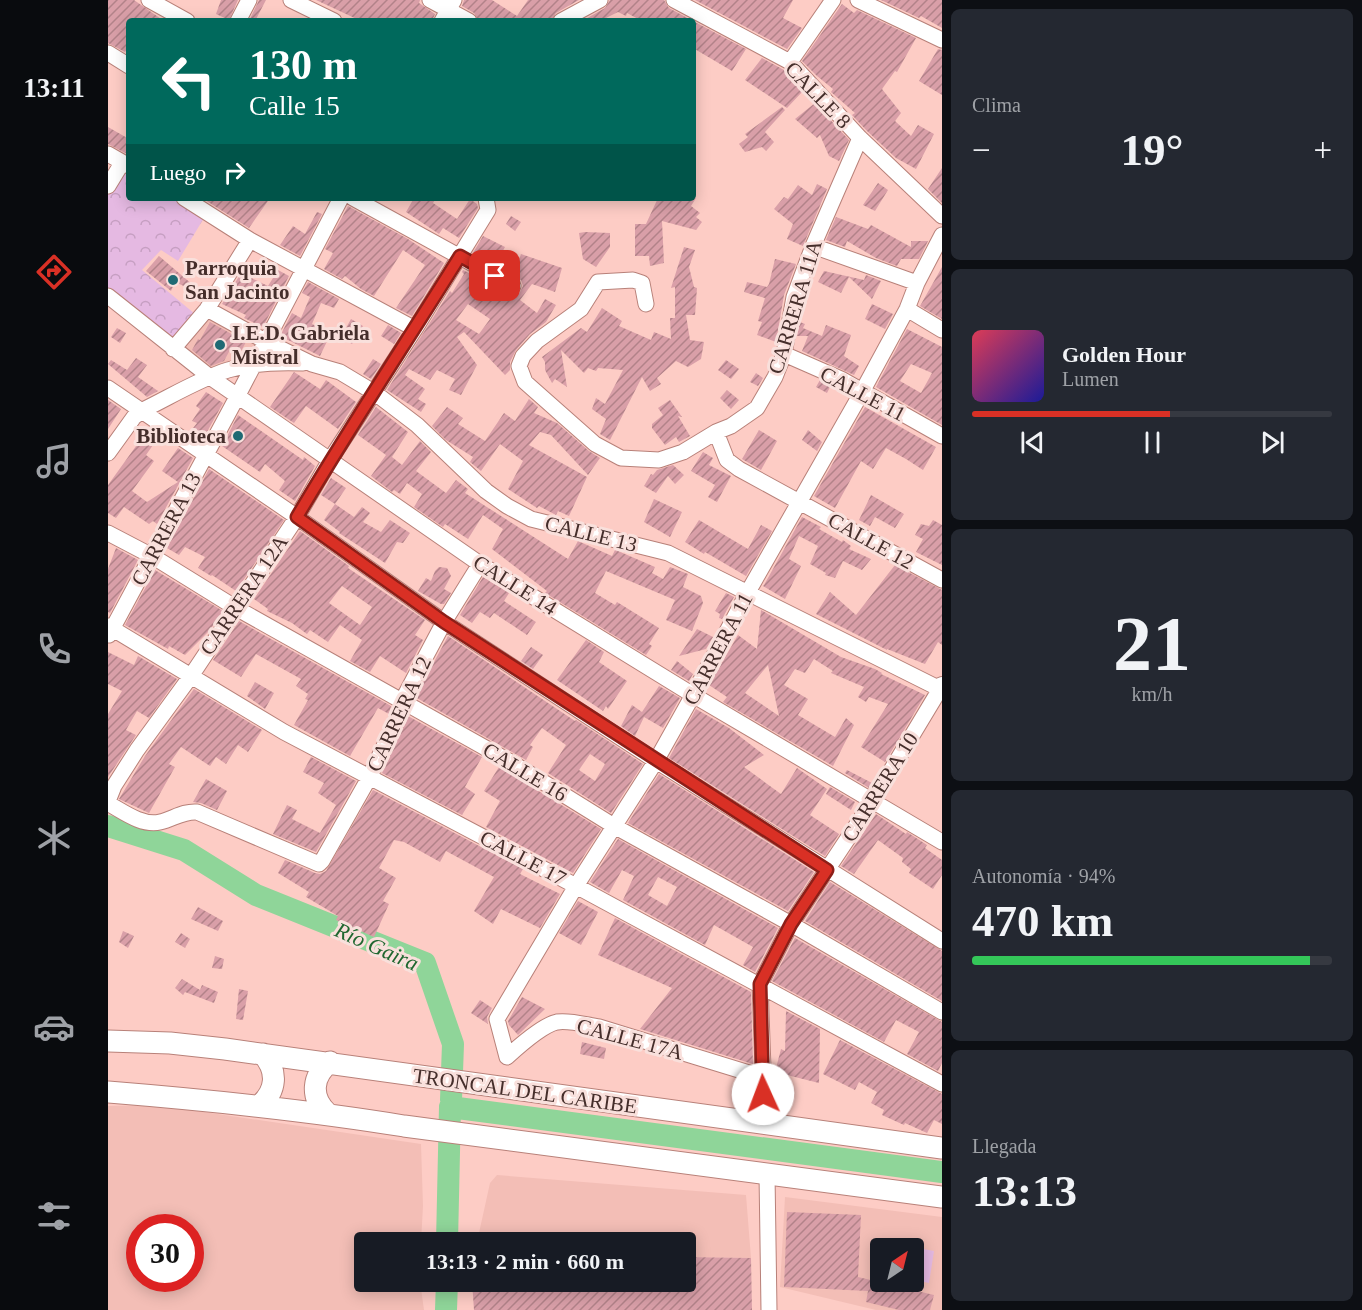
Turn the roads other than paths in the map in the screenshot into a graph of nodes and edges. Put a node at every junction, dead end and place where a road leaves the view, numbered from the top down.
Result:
1 (149, 0) edge
2 (249, 0) edge
3 (291, 0) edge
4 (430, 0) edge
5 (600, 0) edge
6 (674, 0) edge
7 (833, 0) edge
8 (858, 0) edge
9 (448, 10) edge
10 (182, 18) edge
11 (240, 18) edge
12 (328, 18) edge
13 (463, 18) edge
14 (567, 18) edge
15 (942, 40) edge
16 (108, 53) edge
17 (790, 62) junction
18 (126, 64) edge
19 (860, 138) junction
20 (108, 154) edge
21 (126, 164) edge
22 (108, 186) edge
23 (189, 201) edge
24 (339, 201) edge
25 (358, 201) edge
26 (487, 201) edge
27 (942, 216) edge
28 (942, 235) edge
29 (250, 240) junction
30 (813, 246) junction
31 (460, 256) junction
32 (302, 270) junction
33 (917, 283) junction
34 (513, 286) dead end
35 (109, 300) edge
36 (646, 304) dead end
37 (207, 309) junction
38 (907, 309) junction
39 (415, 329) junction
40 (942, 330) edge
41 (265, 341) junction
42 (173, 349) junction
43 (784, 354) junction
44 (312, 364) junction
45 (253, 366) junction
46 (210, 377) junction
47 (108, 388) edge
48 (862, 392) junction
49 (375, 393) junction
50 (237, 397) junction
51 (143, 410) junction
52 (716, 432) junction
53 (942, 436) edge
54 (108, 453) edge
55 (206, 454) junction
56 (330, 460) junction
57 (800, 502) junction
58 (297, 517) junction
59 (108, 533) edge
60 (152, 556) junction
61 (480, 564) junction
62 (942, 580) edge
63 (748, 592) junction
64 (236, 608) junction
65 (444, 622) junction
66 (110, 630) edge
67 (191, 676) junction
68 (941, 688) edge
69 (693, 695) junction
70 (402, 701) junction
71 (656, 761) junction
72 (369, 778) junction
73 (108, 801) edge
74 (872, 801) junction
75 (615, 826) junction
76 (942, 842) edge
77 (827, 870) junction
78 (576, 886) junction
79 (791, 924) junction
80 (942, 941) edge
81 (760, 984) junction
82 (942, 1012) edge
83 (108, 1033) edge
84 (108, 1041) edge
85 (170, 1043) junction
86 (263, 1054) junction
87 (507, 1057) joint
88 (330, 1062) junction
89 (762, 1077) junction
90 (942, 1084) edge
91 (108, 1092) edge
92 (259, 1106) junction
93 (327, 1113) junction
94 (765, 1124) junction
95 (942, 1148) edge
96 (767, 1174) junction
97 (942, 1197) edge
98 (769, 1310) edge

1 - 10 street
2 - 11 street
3 - 12 street
4 - 9 street
5 - 14 street
6 - 17 street, CALLE 8
7 - 17 street
8 - 15 street
9 - 13 street
16 - 18 street
17 - 19 street, CALLE 8
19 - 27 street, CALLE 8
19 - 30 street, CARRERA 11A
20 - 21 street
21 - 22 street
23 - 29 street
24 - 32 street, CARRERA 13
25 - 31 street
26 - 31 street, CARRERA 12A
28 - 33 street, CARRERA 11
29 - 32 street
29 - 37 street
30 - 33 street
30 - 43 street, CARRERA 11A
31 - 34 street
31 - 39 street, CARRERA 12A
32 - 39 street
32 - 41 street, CARRERA 13
33 - 38 street, CARRERA 11
35 - 42 street, CALLE 14
36 - 52 street
37 - 41 street, CALLE 13
37 - 42 street
38 - 40 street
38 - 48 street, CARRERA 11
39 - 49 street, CARRERA 12A
41 - 44 street, CALLE 13
41 - 45 street, CARRERA 13
42 - 46 street, CALLE 14
43 - 48 street, CALLE 11
43 - 52 street, CARRERA 11A
44 - 45 street
44 - 49 street, CALLE 13
45 - 46 street
45 - 50 street, CARRERA 13
46 - 50 street, CALLE 14
46 - 51 street
47 - 51 street
48 - 53 street, CALLE 11
48 - 57 street, CARRERA 11
49 - 56 street, CARRERA 12A
49 - 63 street, CALLE 13
50 - 55 street, CARRERA 13
50 - 56 street, CALLE 14
51 - 54 street
51 - 55 street
52 - 57 street, CALLE 12
55 - 58 street
55 - 60 street, CARRERA 13
56 - 58 street, CARRERA 12A
56 - 61 street, CALLE 14
57 - 62 street, CALLE 12
57 - 63 street, CARRERA 11
58 - 64 street, CARRERA 12A
58 - 65 street
59 - 60 street, CALLE 16
60 - 64 street, CALLE 16
60 - 66 street, CARRERA 13
61 - 65 street, CARRERA 12
61 - 69 street, CALLE 14
63 - 68 street, CALLE 13
63 - 69 street, CARRERA 11
64 - 67 street, CARRERA 12A
64 - 70 street, CALLE 16
65 - 70 street, CARRERA 12
65 - 71 street
66 - 67 street, CALLE 17
67 - 72 street, CALLE 17
67 - 73 street, CARRERA 12A
68 - 74 street, CARRERA 10
69 - 71 street, CARRERA 11
69 - 74 street, CALLE 14
70 - 72 street, CARRERA 12
70 - 75 street, CALLE 16
71 - 75 street, CARRERA 11
71 - 77 street
72 - 73 street, CARRERA 12
72 - 78 street, CALLE 17
74 - 76 street, CALLE 14
74 - 77 street, CARRERA 10
75 - 78 street, CARRERA 11
75 - 79 street, CALLE 16
77 - 79 street, CARRERA 10
77 - 80 street
78 - 81 street, CALLE 17
78 - 87 street, CARRERA 11
79 - 81 street, CARRERA 10
79 - 82 street, CALLE 16
81 - 89 street, CARRERA 10
81 - 90 street, CALLE 17
83 - 85 highway
84 - 85 highway, TRONCAL DEL CARIBE
85 - 86 highway, TRONCAL DEL CARIBE
86 - 88 highway, TRONCAL DEL CARIBE
86 - 92 highway
87 - 89 street, CALLE 17A
88 - 93 highway
88 - 94 highway, TRONCAL DEL CARIBE
89 - 94 street, CARRERA 10
91 - 92 highway
92 - 93 highway
93 - 96 highway
94 - 95 highway, TRONCAL DEL CARIBE
96 - 97 highway
96 - 98 street

